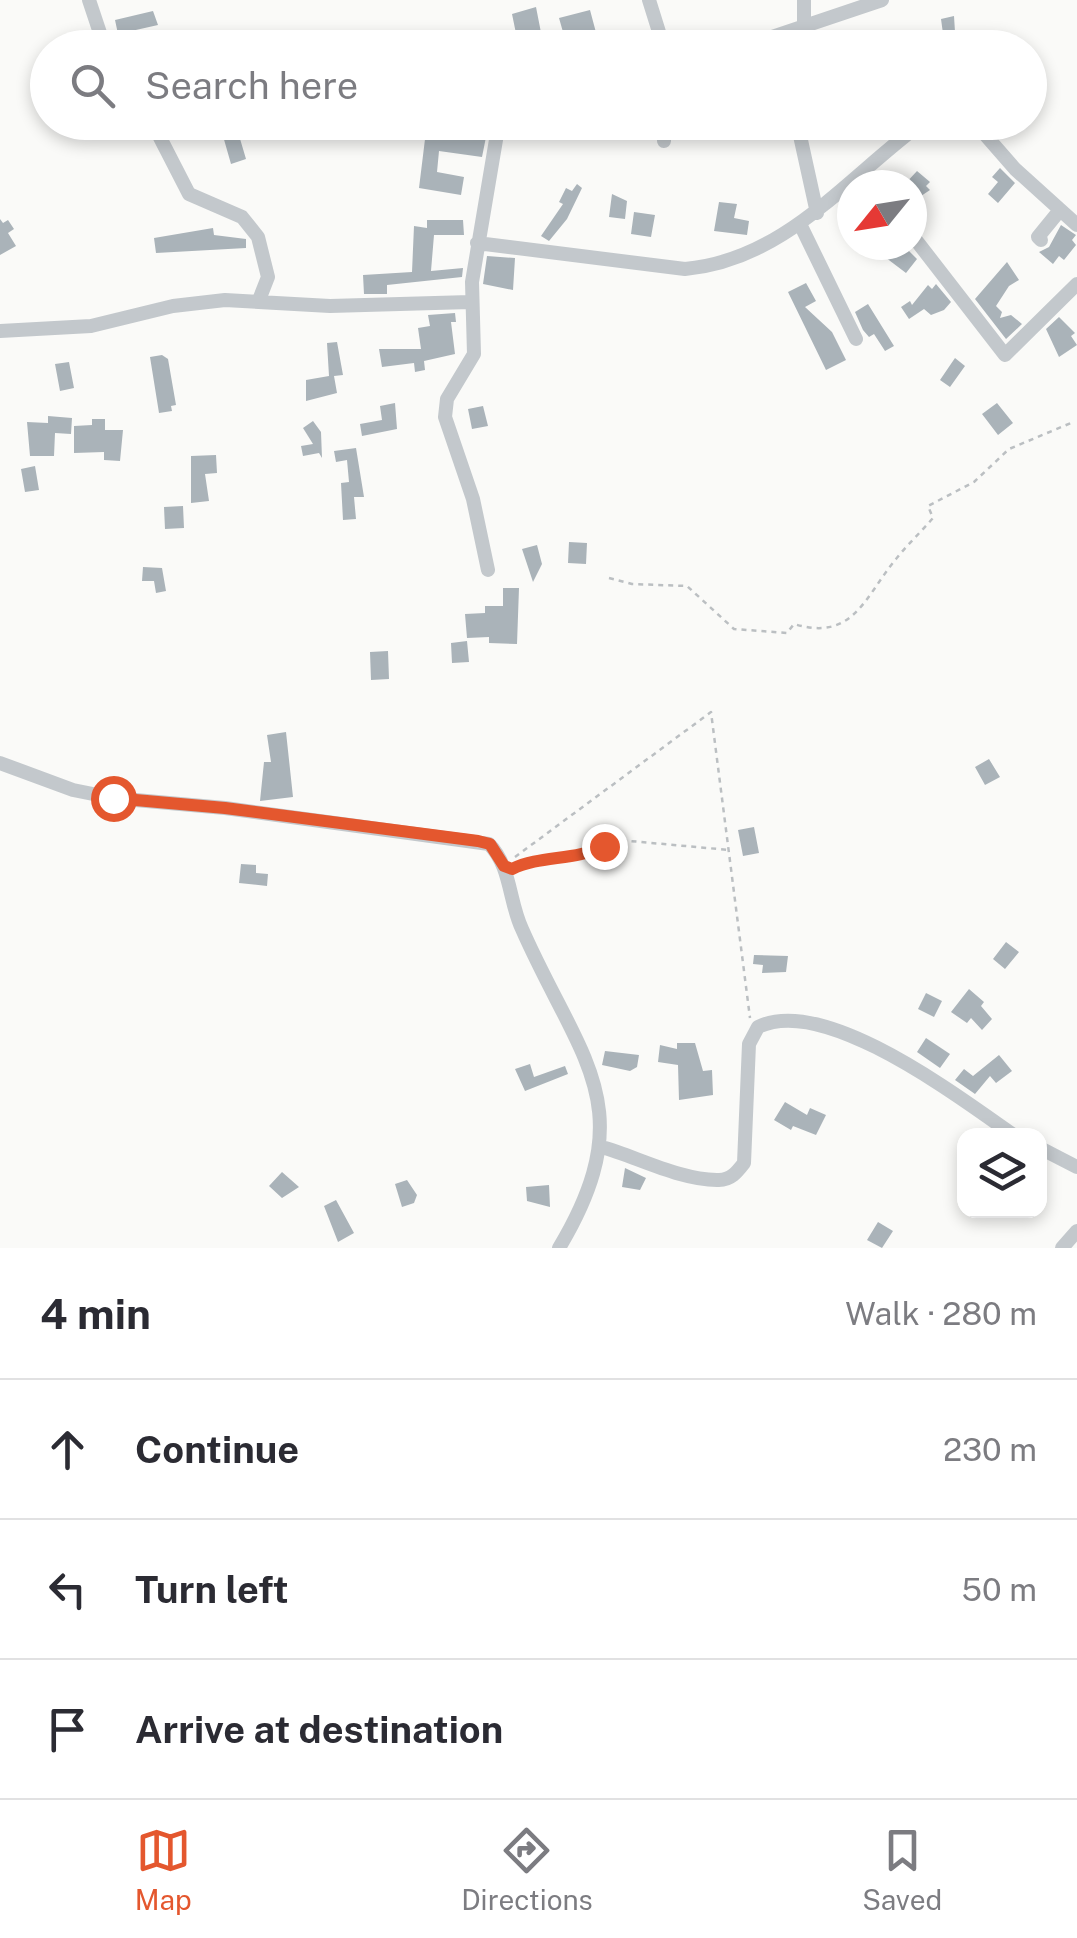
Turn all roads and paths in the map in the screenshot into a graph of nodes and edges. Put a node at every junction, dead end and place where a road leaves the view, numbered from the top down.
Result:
1 (89, 0) edge
2 (650, 0) edge
3 (804, 0) edge
4 (882, 0) edge
5 (804, 27) junction
6 (98, 30) edge
7 (659, 30) edge
8 (799, 30) edge
9 (161, 140) edge
10 (495, 140) edge
11 (801, 140) edge
12 (903, 140) edge
13 (992, 140) edge
14 (869, 170) edge
15 (837, 197) edge
16 (1060, 210) junction
17 (818, 212) junction
18 (800, 224) junction
19 (1077, 225) edge
20 (1040, 240) dead end
21 (477, 243) junction
22 (927, 255) edge
23 (1077, 284) edge
24 (259, 300) junction
25 (470, 302) junction
26 (0, 331) edge
27 (856, 338) dead end
28 (1071, 423) dead end
29 (488, 570) dead end
30 (609, 578) dead end
31 (0, 762) edge
32 (729, 850) junction
33 (504, 866) junction
34 (752, 1034) junction
35 (1003, 1128) edge
36 (602, 1146) junction
37 (1047, 1152) edge
38 (1077, 1167) edge
39 (1077, 1231) edge
40 (559, 1248) edge
41 (1062, 1248) edge

1 - 6 street
2 - 7 street
3 - 5 street
4 - 5 street
5 - 8 street
9 - 24 street
10 - 21 street
11 - 17 street
12 - 14 street
13 - 16 street
15 - 17 street
16 - 19 street
16 - 20 street
17 - 18 street
18 - 21 street
18 - 27 street
21 - 25 street
22 - 23 street
24 - 25 street
24 - 26 street
25 - 29 street
28 - 30 path
31 - 33 street
32 - 33 path
32 - 33 path
32 - 34 path
33 - 36 street
34 - 35 street
34 - 36 street
36 - 40 street
37 - 38 street
39 - 41 street

